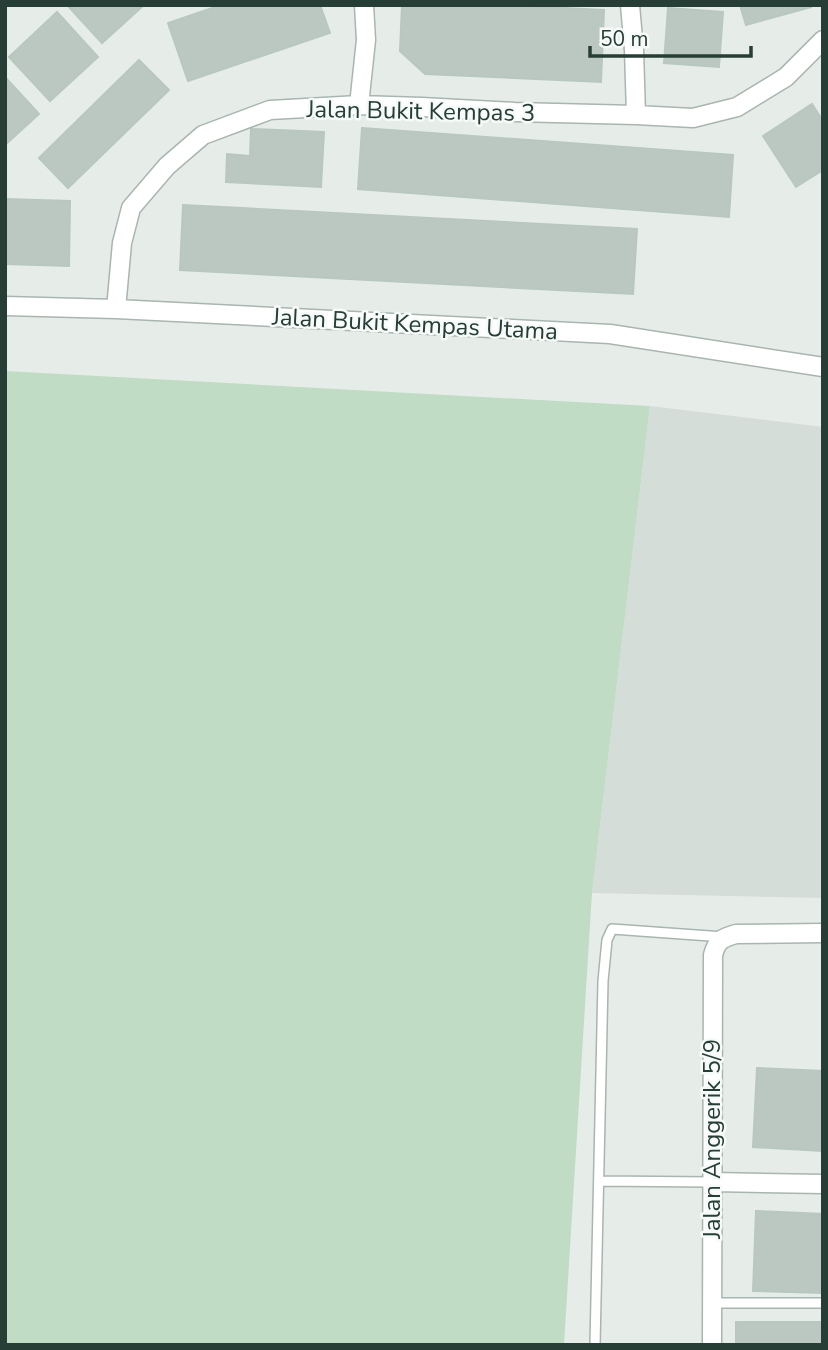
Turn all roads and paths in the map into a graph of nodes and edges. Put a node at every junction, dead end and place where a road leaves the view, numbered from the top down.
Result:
1 (364, 5) edge
2 (630, 5) edge
3 (823, 40) edge
4 (359, 105) junction
5 (636, 115) junction
6 (5, 306) edge
7 (116, 309) junction
8 (823, 367) edge
9 (823, 933) edge
10 (724, 937) junction
11 (599, 1181) junction
12 (713, 1182) junction
13 (823, 1184) edge
14 (712, 1303) junction
15 (823, 1303) edge
16 (596, 1345) edge
17 (712, 1345) edge

1 - 4 street
2 - 5 street
3 - 5 street, Jalan Bukit Kempas 3
4 - 5 street, Jalan Bukit Kempas 3
4 - 7 street, Jalan Bukit Kempas 3
6 - 7 street, Jalan Bukit Kempas Utama
7 - 8 street, Jalan Bukit Kempas Utama
9 - 10 street
10 - 11 lane
10 - 12 street, Jalan Anggerik 5/9
11 - 12 lane
11 - 16 lane
12 - 13 street
12 - 14 street, Jalan Anggerik 5/9
14 - 15 lane
14 - 17 street, Jalan Anggerik 5/9

